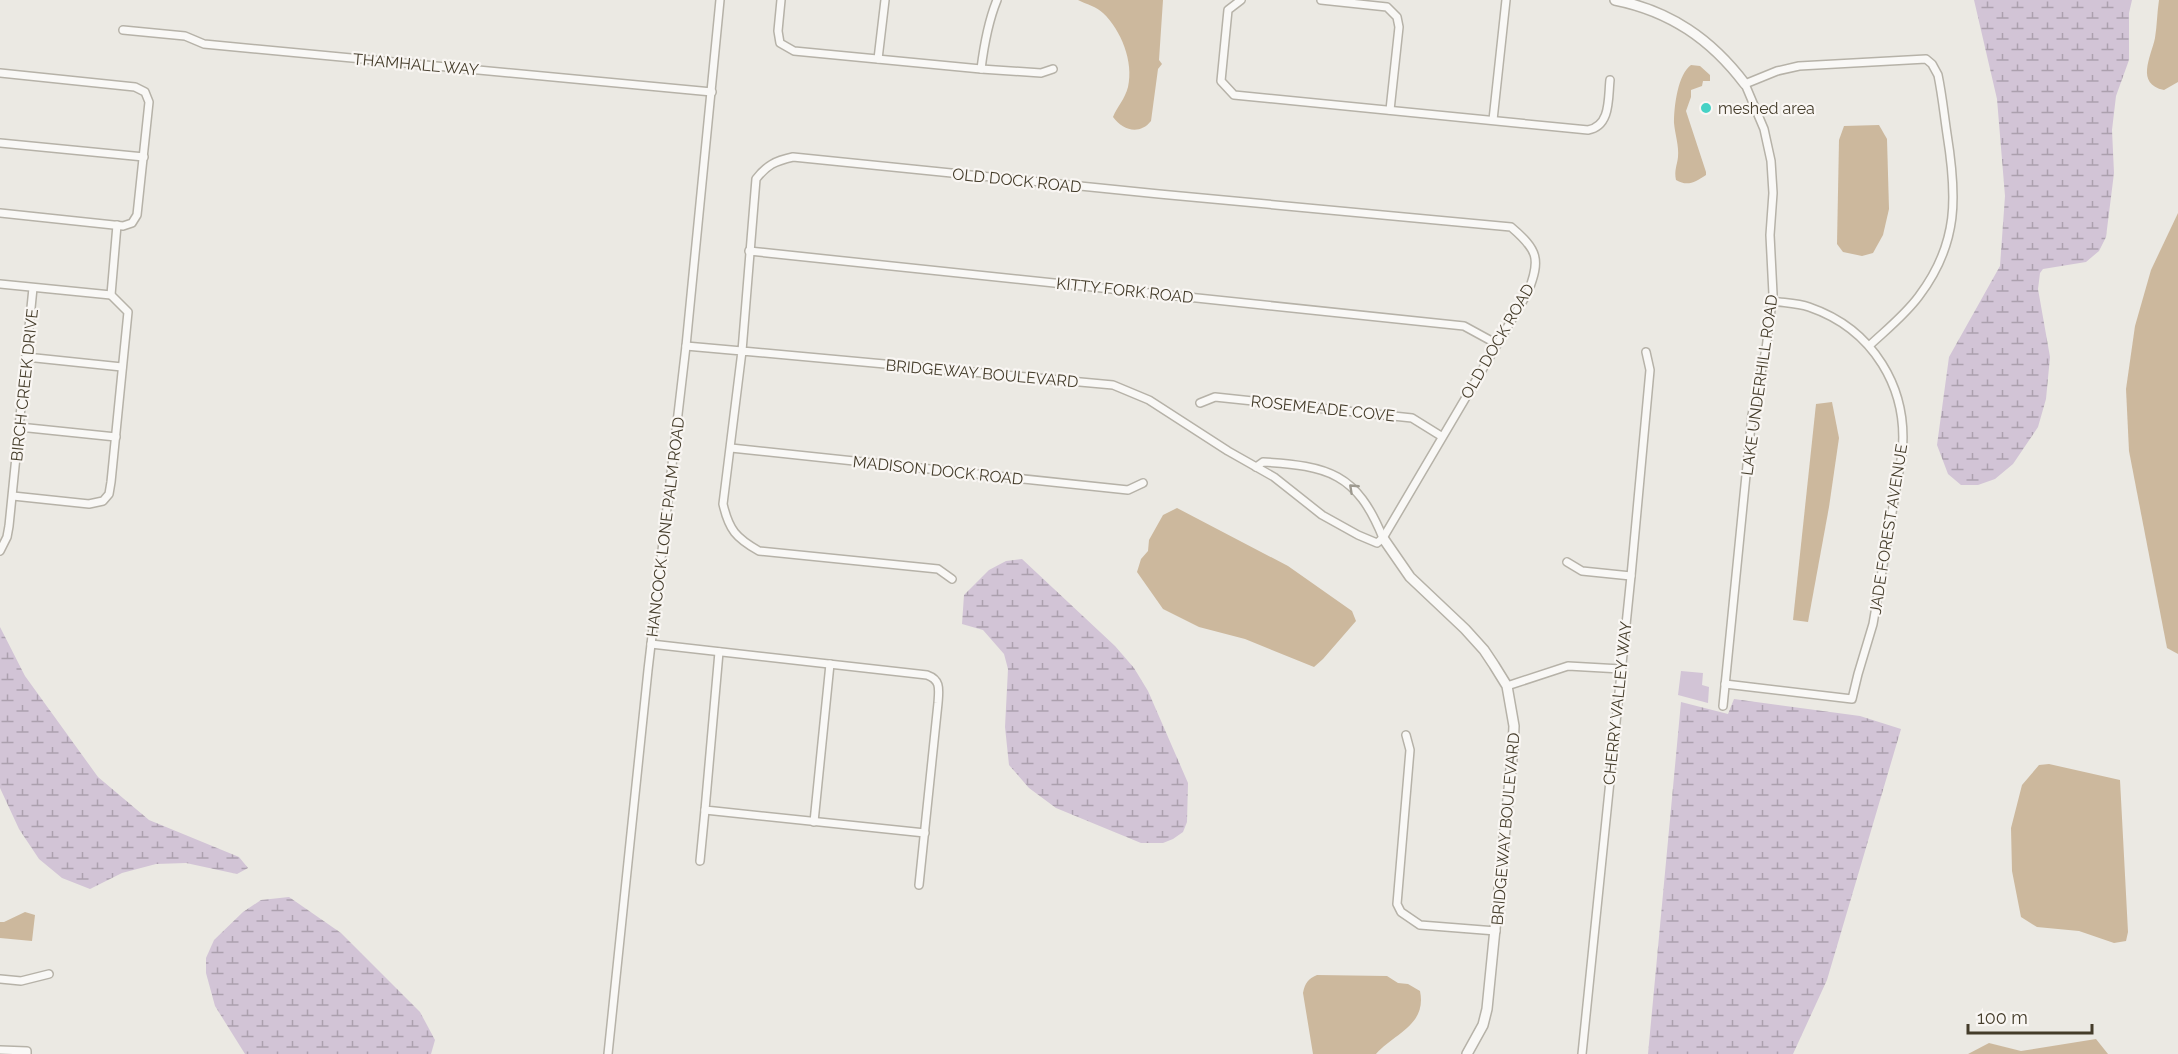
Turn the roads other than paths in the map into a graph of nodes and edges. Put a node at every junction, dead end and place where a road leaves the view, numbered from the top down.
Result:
1 (720, 0) edge
2 (781, 0) edge
3 (885, 0) edge
4 (997, 0) edge
5 (1241, 0) edge
6 (1321, 0) edge
7 (1506, 0) edge
8 (1615, 0) edge
9 (123, 30) dead end
10 (878, 59) junction
11 (981, 69) junction
12 (1053, 69) dead end
13 (0, 73) edge
14 (1610, 80) dead end
15 (1745, 84) junction
16 (712, 92) junction
17 (1390, 110) junction
18 (1493, 120) junction
19 (0, 143) edge
20 (144, 157) junction
21 (0, 213) edge
22 (117, 225) junction
23 (749, 251) junction
24 (0, 284) edge
25 (33, 288) junction
26 (111, 295) junction
27 (1772, 301) junction
28 (1497, 344) junction
29 (1870, 345) junction
30 (686, 346) junction
31 (742, 351) junction
32 (1646, 352) dead end
33 (26, 357) junction
34 (122, 367) junction
35 (1200, 403) dead end
36 (19, 427) junction
37 (1441, 436) junction
38 (116, 437) junction
39 (731, 448) junction
40 (1256, 467) junction
41 (1143, 483) dead end
42 (13, 496) junction
43 (1383, 538) junction
44 (0, 551) edge
45 (1567, 562) dead end
46 (1631, 576) junction
47 (952, 579) dead end
48 (651, 644) junction
49 (719, 652) junction
50 (830, 664) junction
51 (1621, 669) junction
52 (1725, 684) junction
53 (1507, 686) junction
54 (1723, 706) dead end
55 (1406, 735) dead end
56 (705, 810) junction
57 (814, 822) junction
58 (925, 833) junction
59 (700, 861) dead end
60 (919, 885) dead end
61 (1496, 931) junction
62 (49, 974) dead end
63 (0, 979) edge
64 (0, 1050) edge
65 (27, 1054) edge
66 (608, 1054) edge
67 (1467, 1054) edge
68 (1582, 1054) edge

1 - 16 street, HANCOCK LONE PALM ROAD
2 - 10 street
3 - 10 street
4 - 11 street
5 - 17 street
6 - 17 street
7 - 18 street
8 - 15 street, LAKE UNDERHILL ROAD
9 - 16 street, THAMHALL WAY
10 - 11 street
11 - 12 street
13 - 20 street
14 - 18 street
15 - 27 street, LAKE UNDERHILL ROAD
15 - 29 street
16 - 30 street, HANCOCK LONE PALM ROAD
17 - 18 street
19 - 20 street
20 - 22 street
21 - 22 street
22 - 26 street
23 - 28 street, KITTY FORK ROAD
23 - 28 street, OLD DOCK ROAD
23 - 31 street, OLD DOCK ROAD
24 - 25 street
25 - 26 street
25 - 33 street, BIRCH CREEK DRIVE
26 - 34 street
27 - 29 street, JADE FOREST AVENUE
27 - 52 street, LAKE UNDERHILL ROAD
28 - 37 street, OLD DOCK ROAD
29 - 52 street, JADE FOREST AVENUE
30 - 31 street, BRIDGEWAY BOULEVARD
30 - 48 street, HANCOCK LONE PALM ROAD
31 - 39 street, OLD DOCK ROAD
31 - 40 street, BRIDGEWAY BOULEVARD
32 - 46 street, CHERRY VALLEY WAY
33 - 34 street
33 - 36 street, BIRCH CREEK DRIVE
34 - 38 street
35 - 37 street, ROSEMEADE COVE
36 - 38 street
36 - 42 street, BIRCH CREEK DRIVE
37 - 43 street, OLD DOCK ROAD
38 - 42 street
39 - 41 street, MADISON DOCK ROAD
39 - 47 street, OLD DOCK ROAD
40 - 43 street, BRIDGEWAY BOULEVARD
43 -> 40 street, BRIDGEWAY BOULEVARD
42 - 44 street, BIRCH CREEK DRIVE
43 - 53 street, BRIDGEWAY BOULEVARD
45 - 46 street
46 - 51 street, CHERRY VALLEY WAY
48 - 49 street
48 - 66 street, HANCOCK LONE PALM ROAD
49 - 50 street
49 - 56 street
50 - 57 street
50 - 58 street
51 - 53 street
51 - 68 street, CHERRY VALLEY WAY
52 - 54 street, LAKE UNDERHILL ROAD
53 - 61 street, BRIDGEWAY BOULEVARD
55 - 61 street
56 - 57 street
56 - 59 street
57 - 58 street
58 - 60 street
61 - 67 street, BRIDGEWAY BOULEVARD
62 - 63 street
64 - 65 street

